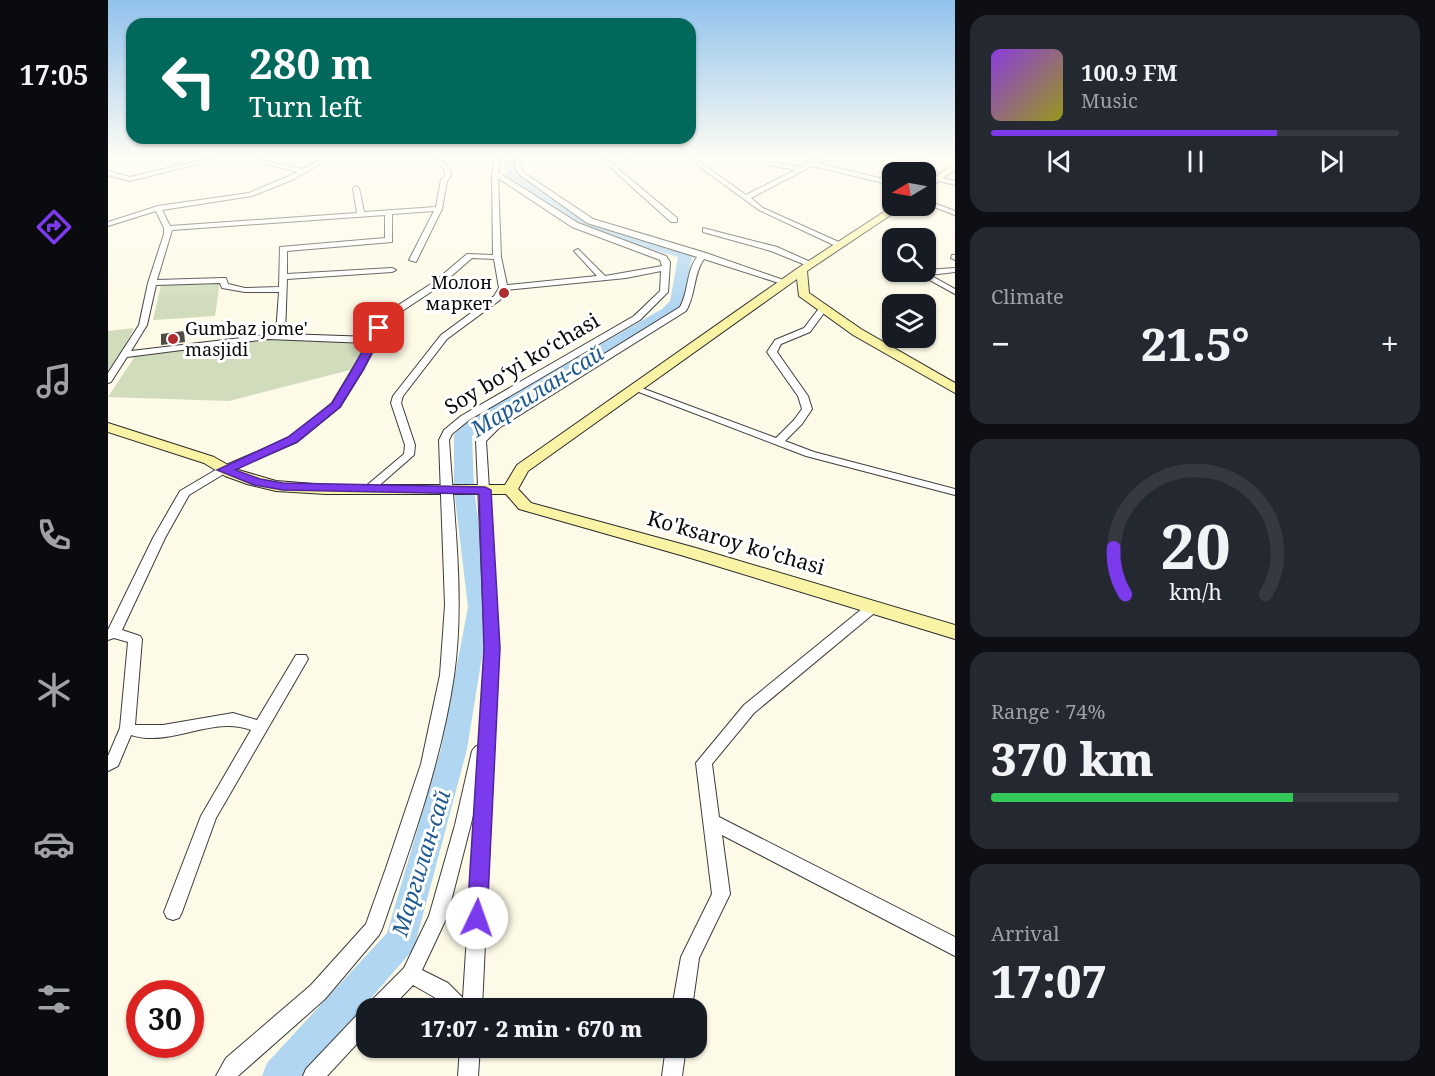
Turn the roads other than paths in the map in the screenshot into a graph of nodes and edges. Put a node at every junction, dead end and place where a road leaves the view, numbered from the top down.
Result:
1 (154, 209) edge
2 (159, 209) edge
3 (360, 209) edge
4 (435, 209) edge
5 (439, 209) edge
6 (496, 209) edge
7 (551, 209) edge
8 (572, 209) edge
9 (662, 209) edge
10 (764, 209) edge
11 (388, 212) junction
12 (361, 214) junction
13 (883, 216) edge
14 (674, 220) dead end
15 (108, 224) edge
16 (168, 228) junction
17 (706, 230) dead end
18 (838, 245) junction
19 (578, 251) dead end
20 (703, 255) junction
21 (497, 257) junction
22 (412, 260) dead end
23 (806, 267) junction
24 (666, 268) junction
25 (392, 270) dead end
26 (955, 270) edge
27 (283, 277) junction
28 (603, 278) junction
29 (785, 282) junction
30 (152, 283) junction
31 (503, 288) junction
32 (283, 289) junction
33 (955, 292) edge
34 (806, 296) junction
35 (823, 309) junction
36 (280, 336) junction
37 (372, 340) junction
38 (126, 355) junction
39 (108, 380) edge
40 (636, 389) junction
41 (955, 389) edge
42 (108, 427) edge
43 (778, 442) junction
44 (223, 470) junction
45 (370, 488) junction
46 (446, 489) junction
47 (510, 489) junction
48 (485, 490) junction
49 (955, 492) edge
50 (873, 607) junction
51 (955, 632) edge
52 (111, 634) edge
53 (301, 659) dead end
54 (488, 715) junction
55 (260, 727) junction
56 (127, 728) junction
57 (108, 765) edge
58 (711, 821) junction
59 (173, 912) dead end
60 (955, 947) edge
61 (411, 974) junction
62 (388, 998) edge
63 (449, 998) edge
64 (473, 998) edge
65 (684, 998) edge
66 (356, 1031) edge
67 (469, 1058) edge
68 (674, 1058) edge
69 (226, 1076) edge
70 (313, 1076) edge
71 (468, 1076) edge
72 (672, 1076) edge

1 - 15 street
2 - 16 street
3 - 12 street
4 - 11 street
5 - 22 street
6 - 21 street
7 - 24 street
8 - 20 street
9 - 14 street
10 - 18 street
11 - 12 street
11 - 27 street
12 - 16 street
13 - 18 street
16 - 30 street
17 - 23 street
18 - 23 street
19 - 28 street
20 - 29 street
20 - 48 street
21 - 31 street
21 - 37 street
23 - 29 street
23 - 34 street
24 - 28 street
24 - 46 street, Soy boʻyi koʻchasi
25 - 27 street
26 - 33 street
27 - 32 street
28 - 31 street
29 - 34 street
29 - 40 street
30 - 32 street
30 - 38 street
31 - 45 street
32 - 36 street
34 - 35 street
35 - 41 street
35 - 43 street
36 - 37 street
36 - 38 street
37 - 44 street
38 - 39 street
40 - 43 street
40 - 47 street
42 - 44 street
43 - 49 street
44 - 45 street
44 - 52 street
45 - 46 street
46 - 48 street
46 - 69 street, Soy boʻyi koʻchasi
47 - 48 street
47 - 50 street, Ko'ksaroy ko'chasi
48 - 54 street
50 - 51 street, Ko'ksaroy ko'chasi
50 - 58 street
52 - 56 street
53 - 55 street
54 - 61 street
54 - 64 street
55 - 56 street
55 - 59 street
56 - 57 street
58 - 60 street
58 - 65 street
61 - 62 street
61 - 63 street
66 - 70 street
67 - 71 street
68 - 72 street

